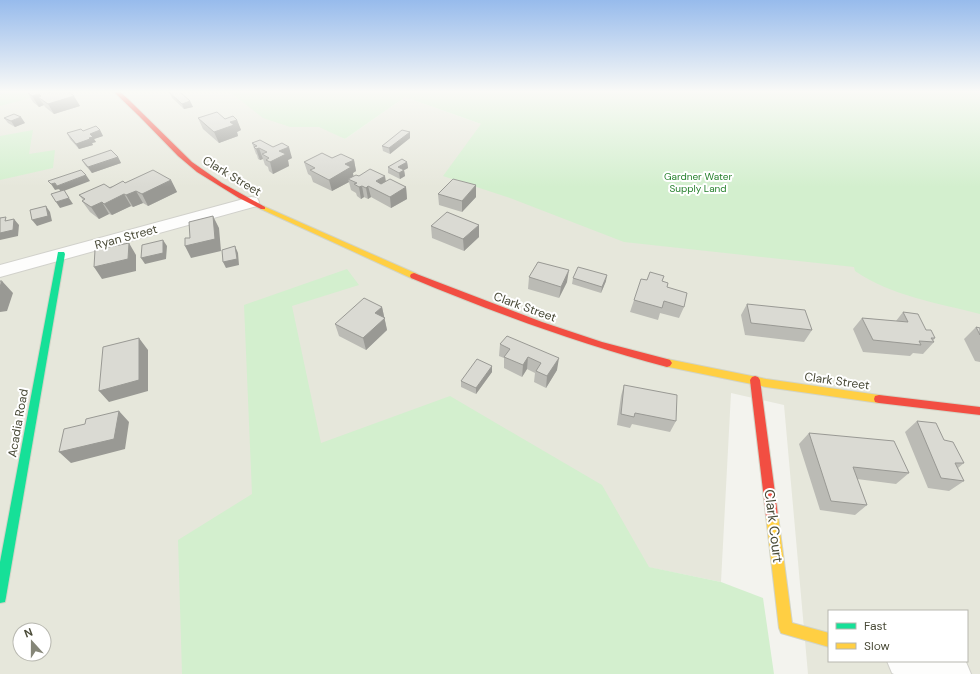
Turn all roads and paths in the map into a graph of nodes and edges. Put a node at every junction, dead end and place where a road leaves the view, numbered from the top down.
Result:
1 (150, 123) edge
2 (251, 202) junction
3 (60, 254) junction
4 (0, 271) edge
5 (755, 380) junction
6 (980, 412) edge
7 (0, 597) edge
8 (828, 640) edge
9 (908, 662) edge
10 (954, 674) edge

1 - 2 street, Clark Street
2 - 3 street, Ryan Street
2 - 5 street, Clark Street
3 - 4 street, Ryan Street
3 - 7 street, Acadia Road
5 - 6 street, Clark Street
5 - 8 street, Clark Court
9 - 10 street

